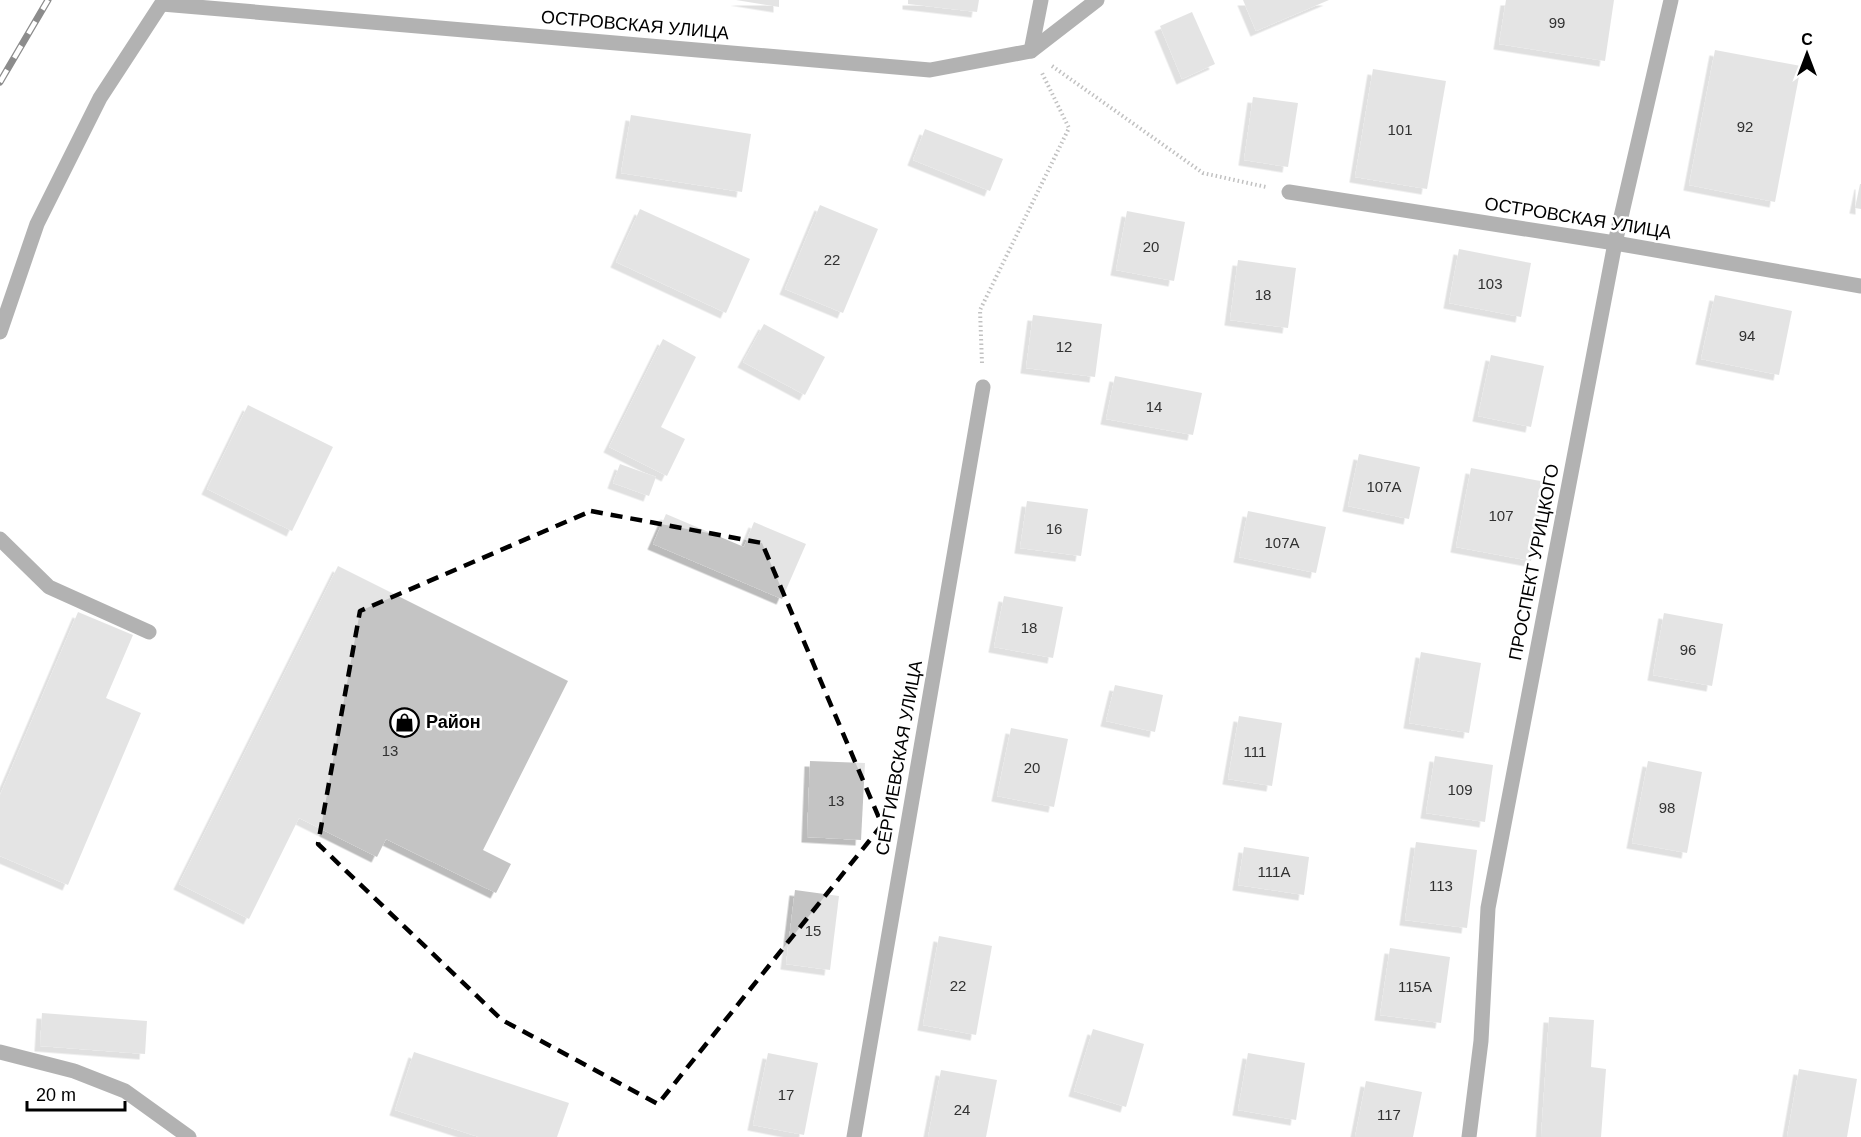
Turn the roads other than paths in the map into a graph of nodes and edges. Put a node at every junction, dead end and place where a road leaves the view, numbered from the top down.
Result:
1 (1041, 0) edge
2 (1097, 0) edge
3 (1671, 0) edge
4 (163, 2) edge
5 (1031, 51) junction
6 (1288, 192) road end
7 (1615, 243) junction
8 (1861, 286) edge
9 (0, 332) edge
10 (983, 387) road end
11 (0, 539) edge
12 (148, 632) dead end
13 (0, 1052) edge
14 (189, 1137) edge
15 (854, 1137) edge
16 (1469, 1137) edge

1 - 5 street
2 - 5 street
3 - 7 street, ПРОСПЕКТ УРИЦКОГО
4 - 5 street, ОСТРОВСКАЯ УЛИЦА
4 - 9 street
6 - 7 street, ОСТРОВСКАЯ УЛИЦА
7 - 8 street, ОСТРОВСКАЯ УЛИЦА
7 - 16 street, ПРОСПЕКТ УРИЦКОГО
10 - 15 street, СЕРГИЕВСКАЯ УЛИЦА
11 - 12 street
13 - 14 street

